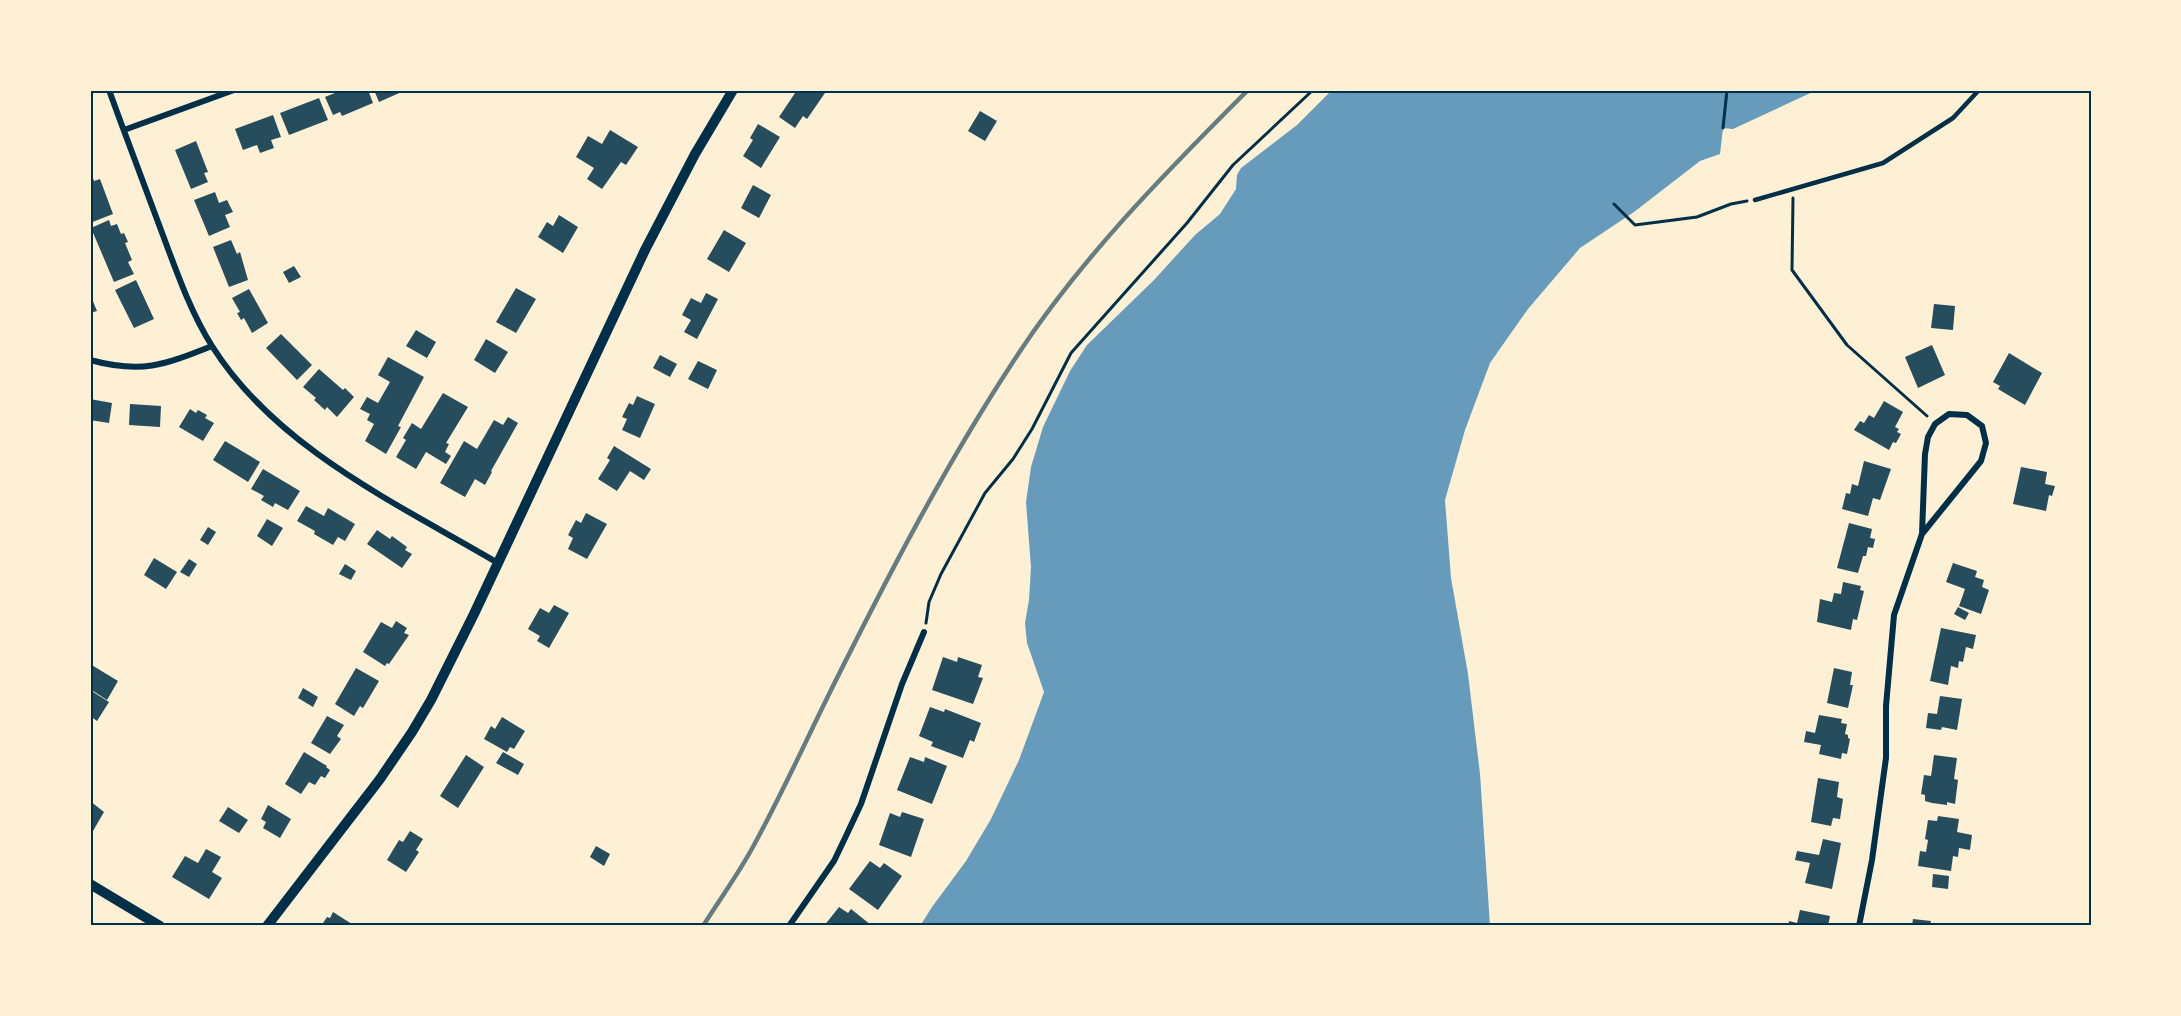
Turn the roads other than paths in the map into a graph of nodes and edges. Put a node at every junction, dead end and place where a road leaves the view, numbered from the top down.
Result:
1 (109, 90) edge
2 (234, 90) edge
3 (733, 90) edge
4 (1979, 90) edge
5 (124, 130) junction
6 (1755, 200) road end
7 (212, 345) junction
8 (90, 360) edge
9 (1922, 534) junction
10 (498, 563) junction
11 (924, 632) road end
12 (90, 884) edge
13 (160, 926) edge
14 (267, 926) edge
15 (789, 926) edge
16 (1859, 926) edge

1 - 5 street
2 - 5 street
3 - 10 street
4 - 6 lane
5 - 7 street
7 - 8 street
7 - 10 street
9 - 9 street
9 - 16 street
10 - 14 street
11 - 15 street
12 - 13 street

